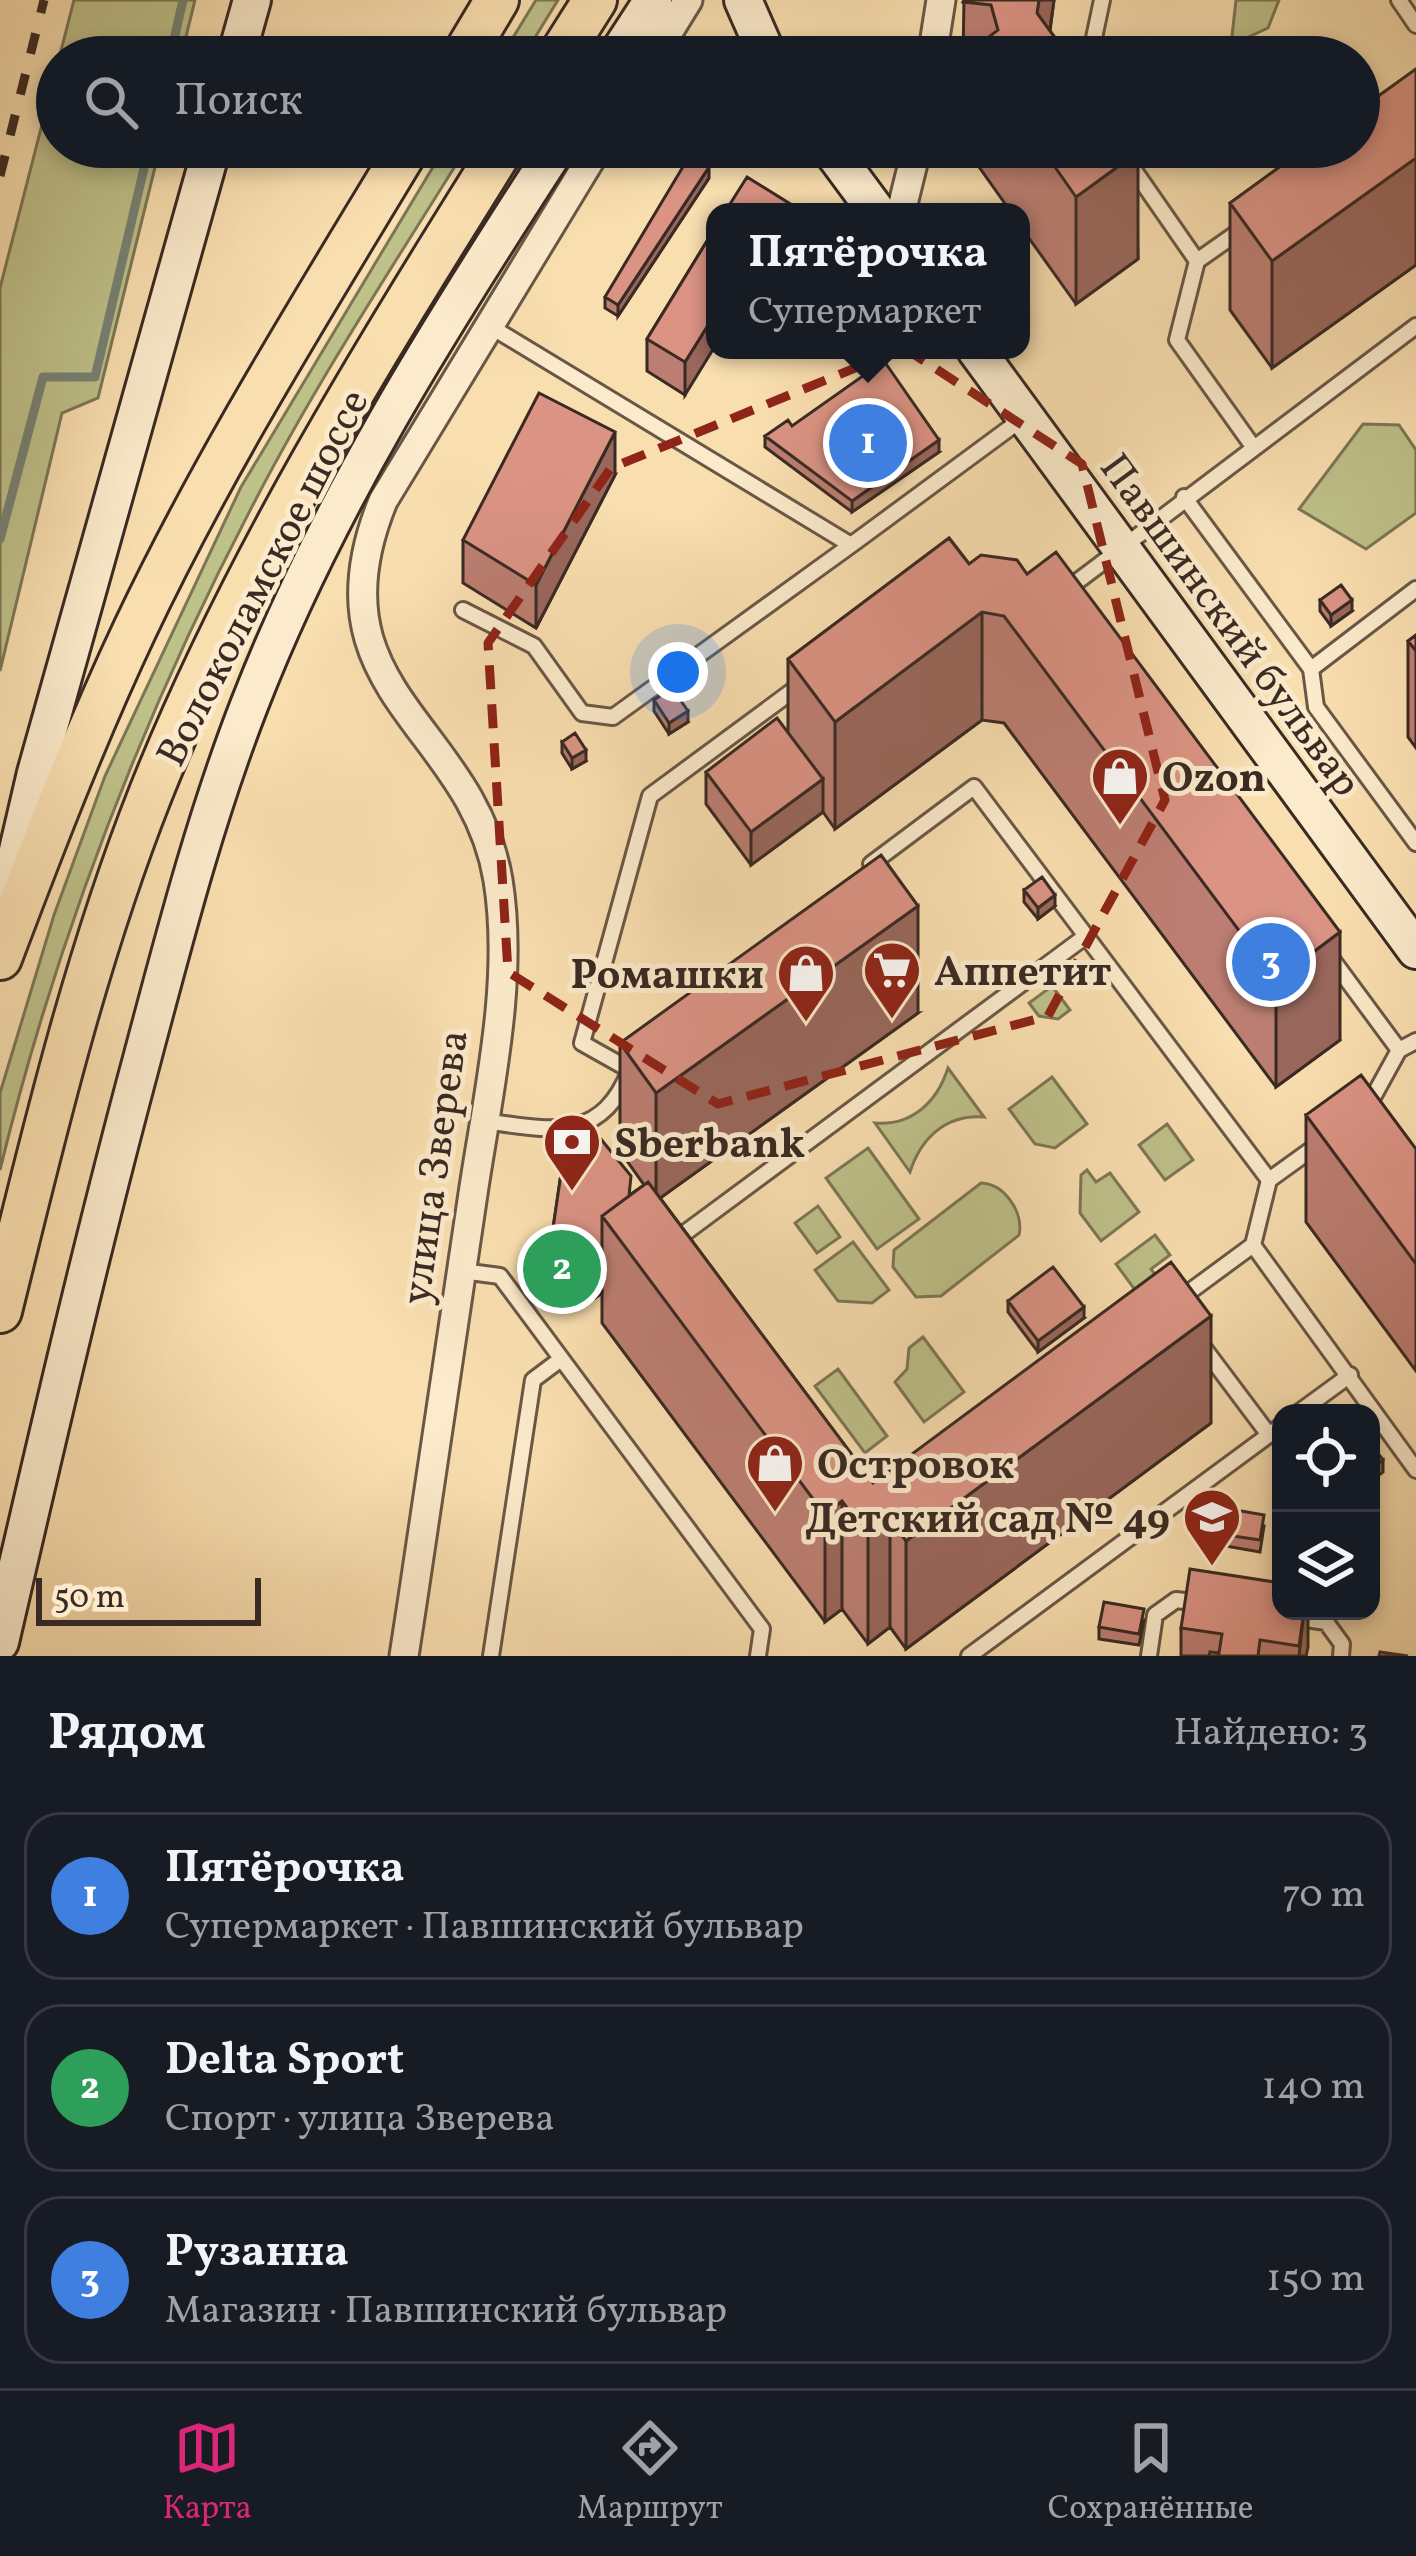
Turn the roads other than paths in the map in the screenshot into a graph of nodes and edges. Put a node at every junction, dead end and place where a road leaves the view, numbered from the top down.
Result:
1 (252, 0) edge
2 (497, 0) edge
3 (595, 0) edge
4 (653, 0) edge
5 (688, 0) edge
6 (743, 0) edge
7 (941, 0) edge
8 (1102, 0) edge
9 (1404, 2) edge
10 (1416, 25) edge
11 (242, 36) edge
12 (476, 36) edge
13 (572, 36) edge
14 (630, 36) edge
15 (666, 36) edge
16 (759, 36) edge
17 (935, 36) edge
18 (1094, 36) edge
19 (206, 168) edge
20 (395, 168) edge
21 (489, 168) edge
22 (544, 168) edge
23 (585, 168) edge
24 (845, 168) edge
25 (912, 168) edge
26 (1133, 168) edge
27 (870, 203) edge
28 (903, 203) edge
29 (1250, 223) edge
30 (1197, 261) junction
31 (488, 325) junction
32 (1416, 326) edge
33 (982, 359) edge
34 (1024, 418) junction
35 (1254, 448) junction
36 (1184, 497) junction
37 (850, 545) junction
38 (1119, 546) junction
39 (1416, 589) edge
40 (1041, 593) edge
41 (1063, 595) junction
42 (463, 610) dead end
43 (1076, 614) edge
44 (1312, 669) junction
45 (820, 670) edge
46 (1416, 843) edge
47 (854, 877) edge
48 (0, 928) edge
49 (1313, 935) edge
50 (1085, 936) junction
51 (1416, 950) edge
52 (0, 958) edge
53 (1416, 1041) edge
54 (1399, 1050) junction
55 (649, 1056) edge
56 (630, 1070) junction
57 (1365, 1112) junction
58 (484, 1121) junction
59 (1346, 1126) edge
60 (1378, 1129) edge
61 (1327, 1139) edge
62 (1269, 1180) junction
63 (1253, 1245) junction
64 (676, 1250) edge
65 (462, 1271) junction
66 (0, 1311) edge
67 (561, 1359) junction
68 (1350, 1375) junction
69 (1310, 1404) edge
70 (1272, 1426) edge
71 (1272, 1432) edge
72 (1416, 1470) edge
73 (1219, 1606) edge
74 (1312, 1620) edge
75 (0, 1642) edge
76 (404, 1656) edge
77 (491, 1656) edge
78 (758, 1656) edge
79 (969, 1656) edge
80 (1149, 1656) edge
81 (1341, 1656) edge

1 - 11 main road
2 - 12 main road
3 - 13 main road
4 - 14 main road
5 - 15 street
6 - 16 main road
7 - 17 street
8 - 18 lane
9 - 10 lane
19 - 48 main road
20 - 52 main road, Волоколамское шоссе
21 - 66 main road, Волоколамское шоссе
22 - 75 main road
23 - 31 street, улица Зверева
24 - 27 main road
25 - 28 street
26 - 30 lane
29 - 30 lane
30 - 35 lane
31 - 37 lane
31 - 58 street, улица Зверева
32 - 35 lane
33 - 34 main road, Павшинский бульвар
34 - 37 lane
34 - 38 main road, Павшинский бульвар
35 - 36 lane
36 - 38 lane
36 - 44 lane
37 - 42 lane
38 - 41 lane
38 - 51 main road, Павшинский бульвар
39 - 44 lane
40 - 41 lane
41 - 43 lane
44 - 46 lane
45 - 56 lane
47 - 50 lane
49 - 54 lane
50 - 62 lane
50 - 64 lane
53 - 54 lane
54 - 57 lane
55 - 56 lane
56 - 58 lane
57 - 59 lane
57 - 60 lane
58 - 65 street, улица Зверева
61 - 62 lane
62 - 63 lane
63 - 68 lane
63 - 70 lane
65 - 67 lane
65 - 76 street, улица Зверева
67 - 77 lane
67 - 78 lane
68 - 69 lane
68 - 72 lane
71 - 79 lane
73 - 80 lane
74 - 81 lane

